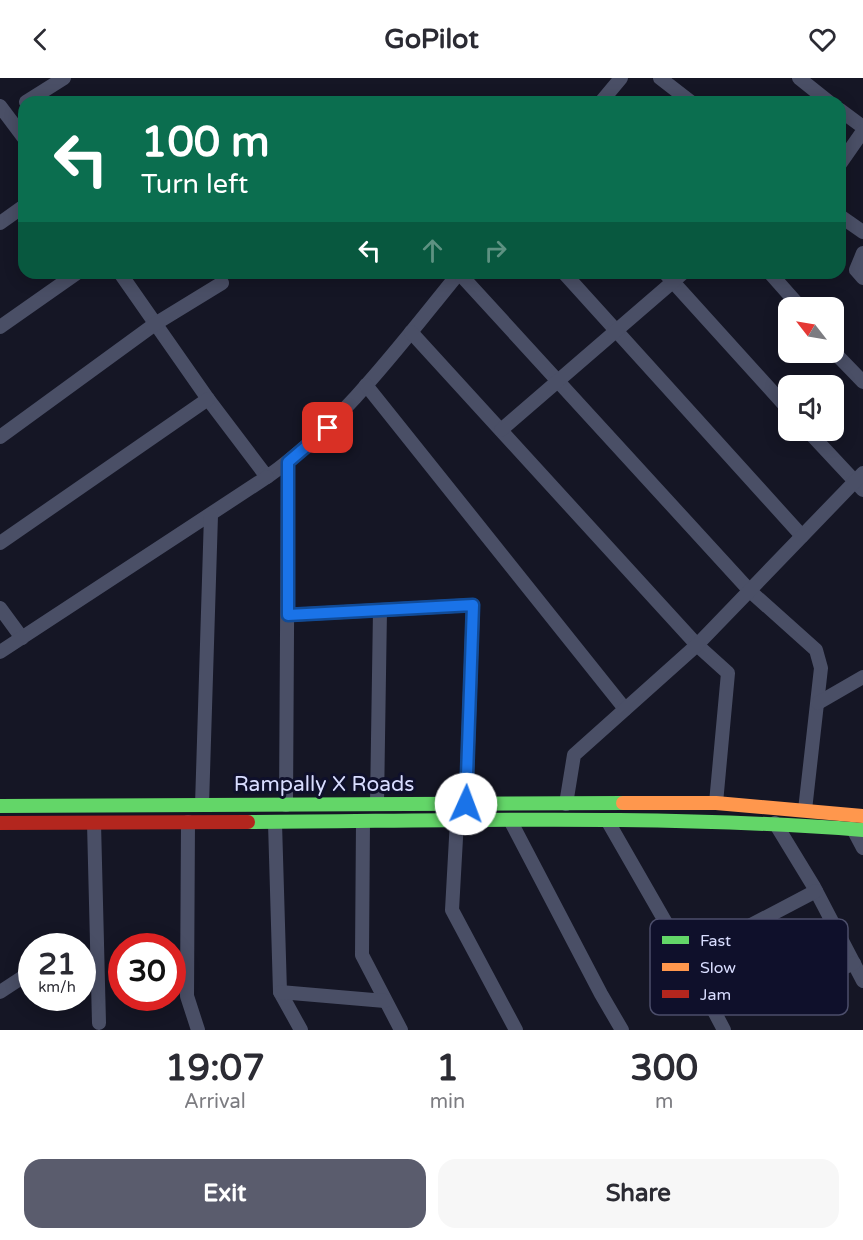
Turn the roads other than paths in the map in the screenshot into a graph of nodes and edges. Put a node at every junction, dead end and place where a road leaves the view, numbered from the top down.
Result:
1 (64, 78) edge
2 (621, 78) edge
3 (660, 78) edge
4 (799, 78) edge
5 (36, 96) edge
6 (611, 96) edge
7 (683, 96) edge
8 (822, 96) edge
9 (18, 106) edge
10 (2, 113) edge
11 (846, 115) edge
12 (863, 129) edge
13 (18, 131) edge
14 (846, 155) edge
15 (18, 210) edge
16 (846, 220) edge
17 (0, 223) edge
18 (863, 232) edge
19 (863, 253) edge
20 (863, 278) edge
21 (68, 279) edge
22 (124, 279) edge
23 (454, 279) edge
24 (464, 279) edge
25 (569, 279) edge
26 (671, 279) edge
27 (677, 279) edge
28 (775, 279) edge
29 (222, 283) dead end
30 (791, 297) edge
31 (155, 324) junction
32 (0, 327) edge
33 (616, 331) junction
34 (411, 332) junction
35 (844, 362) edge
36 (558, 381) junction
37 (863, 382) edge
38 (366, 386) junction
39 (778, 397) edge
40 (208, 399) junction
41 (501, 430) junction
42 (0, 437) edge
43 (818, 441) edge
44 (288, 462) junction
45 (267, 477) junction
46 (860, 482) edge
47 (211, 514) junction
48 (802, 536) junction
49 (0, 543) edge
50 (750, 591) junction
51 (0, 608) edge
52 (380, 610) junction
53 (288, 615) junction
54 (22, 638) junction
55 (697, 645) junction
56 (0, 652) edge
57 (860, 680) edge
58 (818, 703) junction
59 (625, 709) junction
60 (716, 803) junction
61 (377, 804) junction
62 (466, 804) junction
63 (566, 804) junction
64 (202, 805) junction
65 (286, 805) junction
66 (0, 806) edge
67 (805, 810) junction
68 (863, 816) edge
69 (457, 820) junction
70 (510, 820) junction
71 (607, 820) junction
72 (363, 821) junction
73 (188, 822) junction
74 (0, 823) edge
75 (94, 823) junction
76 (275, 823) junction
77 (775, 823) junction
78 (858, 830) edge
79 (863, 848) edge
80 (816, 891) junction
81 (664, 919) edge
82 (763, 919) edge
83 (831, 919) edge
84 (848, 952) edge
85 (854, 963) junction
86 (848, 966) edge
87 (18, 980) edge
88 (863, 981) edge
89 (0, 992) edge
90 (280, 992) junction
91 (385, 1001) junction
92 (716, 1015) edge
93 (99, 1023) dead end
94 (198, 1030) edge
95 (301, 1030) edge
96 (400, 1030) edge
97 (516, 1030) edge
98 (622, 1030) edge
99 (724, 1030) edge

1 - 5 street
2 - 6 street
3 - 7 street
4 - 8 street
9 - 10 street
10 - 13 street
11 - 12 street
12 - 14 street
15 - 17 street
16 - 18 street
19 - 20 street
21 - 32 street
22 - 31 street
23 - 34 street
24 - 36 street
25 - 33 street
26 - 33 street
27 - 39 street
28 - 30 street
29 - 31 street
31 - 40 street
31 - 42 street
33 - 36 street
33 - 48 street
34 - 38 street
34 - 41 street
35 - 37 street
36 - 41 street
36 - 50 street
38 - 44 street
38 - 59 street
40 - 45 street
40 - 49 street
41 - 55 street
43 - 46 street
44 - 45 street
44 - 53 street
45 - 47 street
46 - 48 street
47 - 54 street
47 - 64 street
48 - 50 street
50 - 55 street
50 - 58 street
51 - 54 street
52 - 53 street
52 - 61 street
52 - 62 street
53 - 65 street
54 - 56 street
55 - 59 street
55 - 60 street
57 - 58 street
58 - 67 street
59 - 63 street
60 - 63 main road, Rampally X Roads
60 - 67 main road, Rampally X Roads
61 - 62 main road, Rampally X Roads
61 - 65 main road, Rampally X Roads
62 - 63 main road, Rampally X Roads
64 - 65 main road, Rampally X Roads
64 - 66 main road, Rampally X Roads
67 - 68 main road, Rampally X Roads
69 - 70 main road
69 - 72 main road
69 - 97 street
70 - 71 main road
70 - 98 street
71 - 77 main road
71 - 81 street
72 - 76 main road
72 - 91 street
73 - 75 main road
73 - 76 main road
73 - 94 street
74 - 75 main road
75 - 93 street
76 - 90 street
77 - 78 main road
77 - 80 street
78 - 79 street
80 - 82 street
80 - 83 street
84 - 85 street
85 - 86 street
85 - 88 street
87 - 89 street
90 - 91 street
90 - 95 street
91 - 96 street
92 - 99 street

